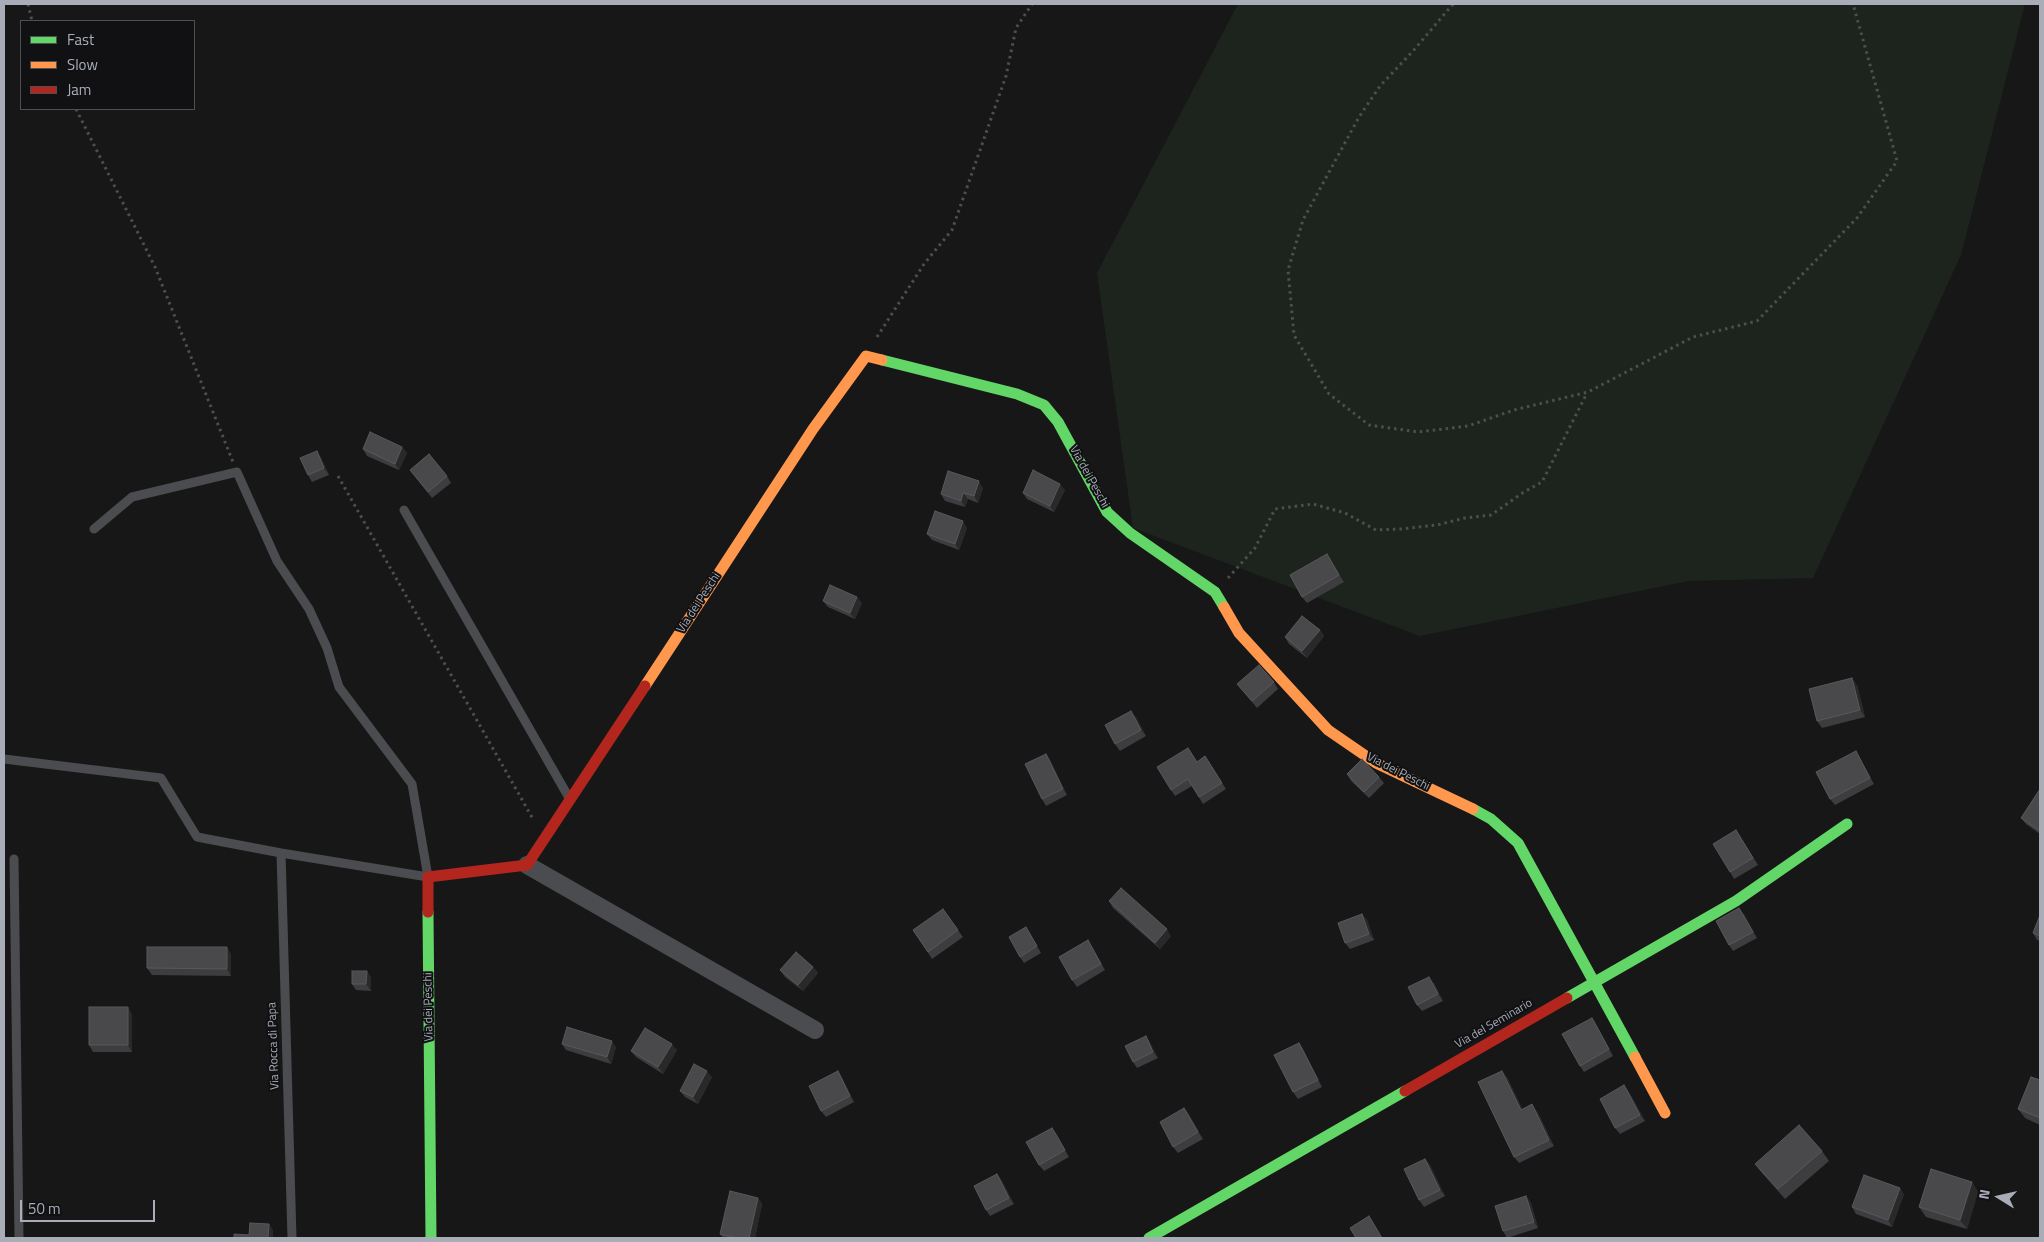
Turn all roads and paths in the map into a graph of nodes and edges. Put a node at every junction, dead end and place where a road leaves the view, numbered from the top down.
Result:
1 (28, 4) edge
2 (1032, 4) edge
3 (1453, 4) edge
4 (1852, 4) edge
5 (32, 20) edge
6 (76, 110) edge
7 (866, 356) junction
8 (1588, 392) junction
9 (237, 472) junction
10 (338, 476) dead end
11 (404, 510) dead end
12 (94, 529) dead end
13 (1215, 592) junction
14 (4, 759) edge
15 (570, 800) junction
16 (1847, 824) dead end
17 (544, 838) junction
18 (281, 853) junction
19 (14, 859) dead end
20 (527, 865) junction
21 (428, 877) junction
22 (1594, 982) junction
23 (815, 1030) dead end
24 (1665, 1114) dead end
25 (19, 1238) edge
26 (292, 1238) edge
27 (431, 1238) edge
28 (1149, 1238) edge

1 - 5 path
2 - 7 path
3 - 8 path
4 - 8 path
6 - 9 path
7 - 13 street, Via dei Peschi
7 - 15 street, Via dei Peschi
8 - 13 path
9 - 12 lane
9 - 21 lane
10 - 17 path
11 - 15 lane
13 - 22 street, Via dei Peschi
14 - 18 lane
15 - 17 street, Via dei Peschi
16 - 22 street, Via del Seminario
17 - 20 street, Via dei Peschi
18 - 21 lane
18 - 26 lane, Via Rocca di Papa
19 - 25 lane
20 - 21 street
20 - 23 street
21 - 27 street, Via dei Peschi
22 - 24 street, Via dei Peschi
22 - 28 street, Via del Seminario

